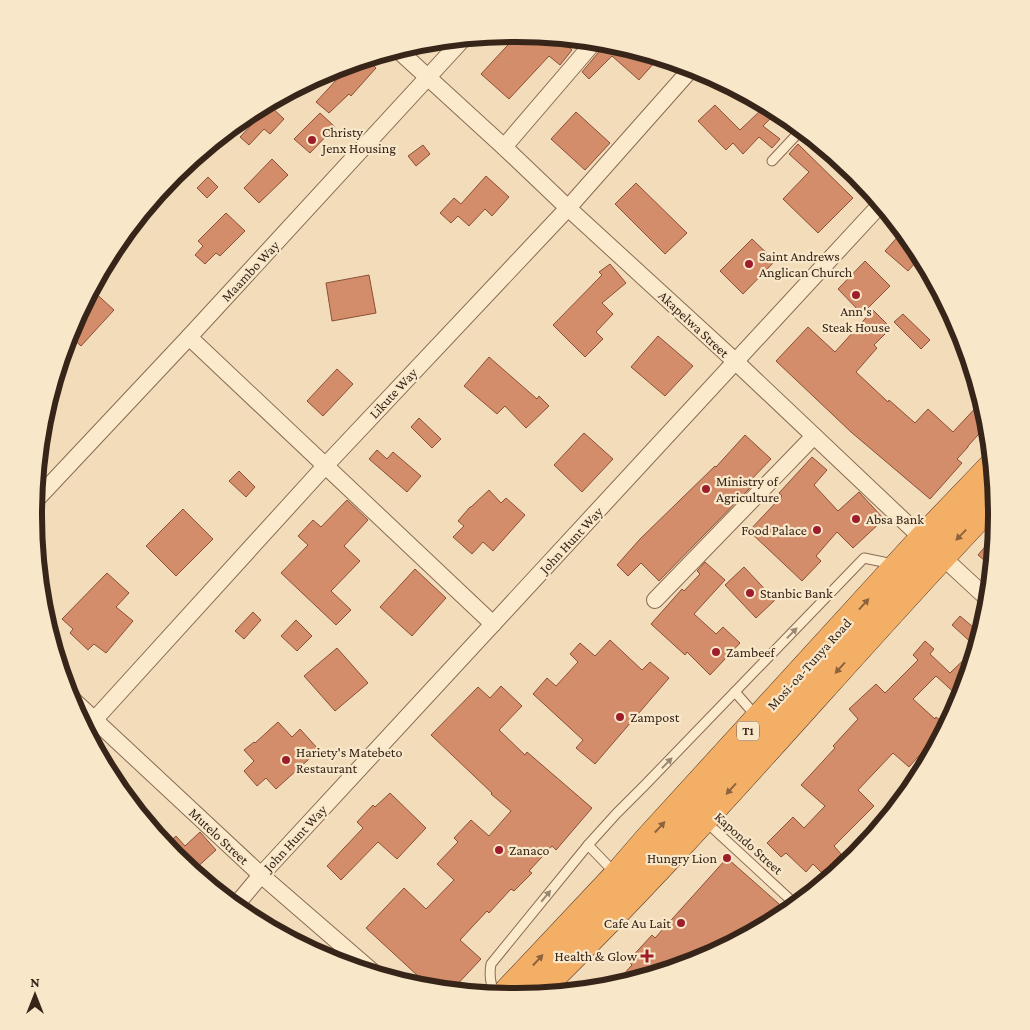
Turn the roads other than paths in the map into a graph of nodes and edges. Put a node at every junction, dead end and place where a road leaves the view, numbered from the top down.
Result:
1 (456, 47) edge
2 (588, 49) edge
3 (405, 56) edge
4 (686, 75) edge
5 (429, 77) junction
6 (796, 135) edge
7 (504, 147) junction
8 (772, 161) dead end
9 (568, 208) junction
10 (876, 210) edge
11 (189, 337) junction
12 (736, 362) junction
13 (814, 436) junction
14 (326, 465) junction
15 (985, 476) edge
16 (43, 492) edge
17 (987, 505) edge
18 (932, 548) junction
19 (899, 566) junction
20 (980, 592) edge
21 (655, 600) dead end
22 (493, 624) junction
23 (736, 692) junction
24 (759, 719) junction
25 (91, 725) edge
26 (92, 726) edge
27 (693, 811) junction
28 (588, 846) junction
29 (260, 875) junction
30 (617, 876) junction
31 (790, 899) edge
32 (240, 900) edge
33 (360, 961) edge
34 (542, 986) edge
35 (492, 987) edge
36 (512, 988) edge

1 - 5 street, Maambo Way
2 - 7 street
3 - 5 street, Akapelwa Street
4 - 9 street, Likute Way
5 - 7 street, Akapelwa Street
5 - 11 street, Maambo Way
6 - 8 lane
7 - 9 street, Akapelwa Street
9 - 12 street, Akapelwa Street
9 - 14 street, Likute Way
10 - 12 street, John Hunt Way
11 - 14 street
11 - 16 street, Maambo Way
12 - 13 street, Akapelwa Street
12 - 22 street, John Hunt Way
13 - 18 street, Akapelwa Street
13 - 21 street
14 - 22 street
14 - 25 street, Likute Way
15 - 18 highway, Mosi-oa-Tunya Road / T1
17 -> 18 highway, Mosi-oa-Tunya Road / T1
18 - 19 highway, Mosi-oa-Tunya Road / T1
18 - 20 street, Akapelwa Street
18 -> 27 highway, Mosi-oa-Tunya Road / T1
23 -> 19 lane
24 -> 19 highway, Mosi-oa-Tunya Road / T1
22 - 29 street, John Hunt Way
23 - 24 lane
28 -> 23 lane
24 - 27 highway, Mosi-oa-Tunya Road / T1
26 - 29 street, Mutelo Street
30 -> 27 highway, Mosi-oa-Tunya Road / T1
27 - 31 lane, Kapondo Street
27 - 34 highway, Mosi-oa-Tunya Road / T1
28 - 30 lane
35 -> 28 lane
29 - 32 street, John Hunt Way
29 - 33 street, Mutelo Street
36 -> 30 highway, Mosi-oa-Tunya Road / T1

